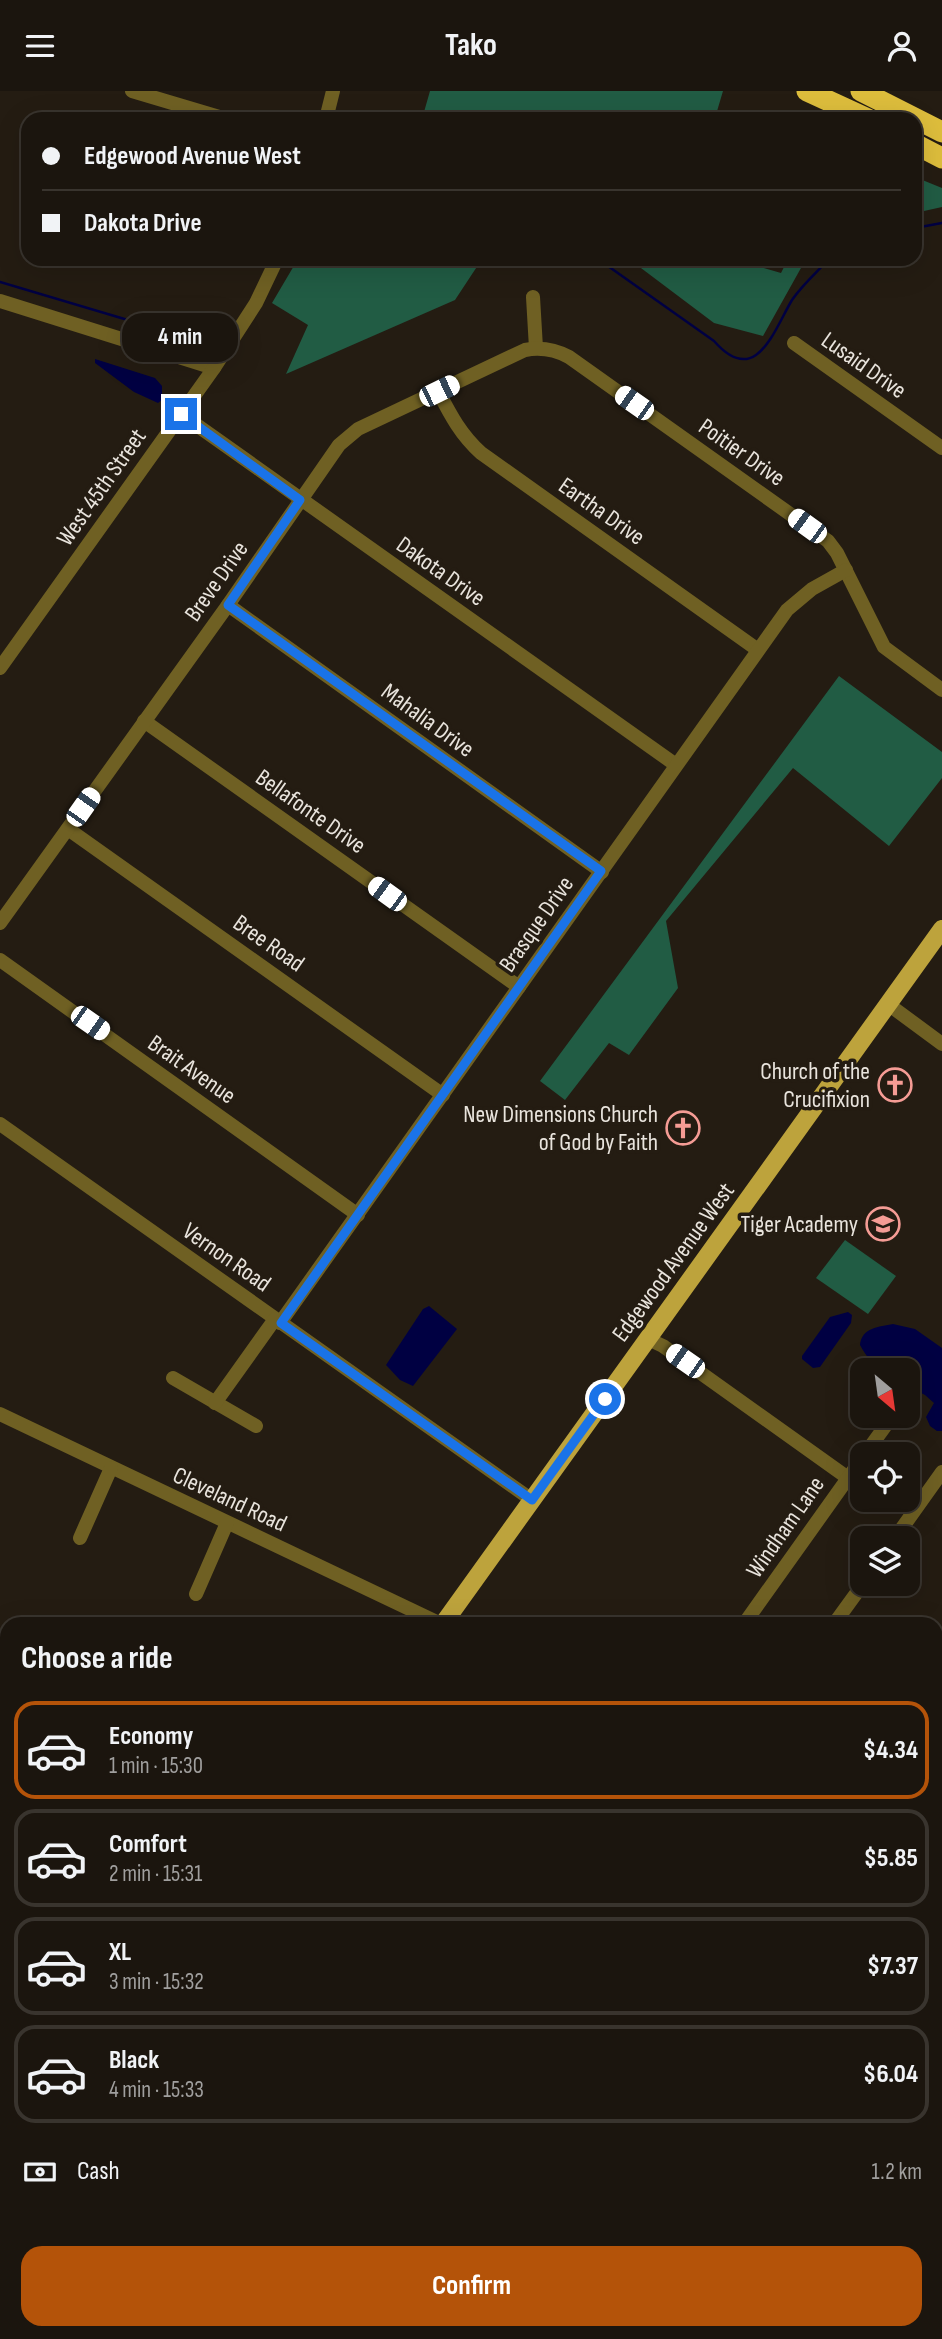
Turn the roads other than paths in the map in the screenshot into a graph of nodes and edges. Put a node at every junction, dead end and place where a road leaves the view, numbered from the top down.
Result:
1 (132, 91) edge
2 (333, 91) edge
3 (807, 91) edge
4 (861, 91) edge
5 (202, 112) edge
6 (328, 112) edge
7 (870, 112) edge
8 (872, 112) edge
9 (922, 126) edge
10 (942, 132) edge
11 (922, 148) edge
12 (942, 158) edge
13 (274, 266) edge
14 (533, 297) dead end
15 (0, 301) edge
16 (794, 343) dead end
17 (536, 348) junction
18 (214, 368) junction
19 (439, 391) junction
20 (181, 414) junction
21 (942, 448) edge
22 (300, 500) junction
23 (846, 570) junction
24 (228, 605) junction
25 (758, 650) junction
26 (0, 668) edge
27 (942, 690) edge
28 (144, 721) junction
29 (676, 765) junction
30 (68, 829) junction
31 (601, 871) junction
32 (0, 923) edge
33 (942, 929) edge
34 (0, 960) edge
35 (519, 988) junction
36 (888, 1004) junction
37 (942, 1044) edge
38 (443, 1095) junction
39 (0, 1124) edge
40 (358, 1215) junction
41 (278, 1321) junction
42 (648, 1339) junction
43 (173, 1378) dead end
44 (215, 1403) junction
45 (0, 1415) edge
46 (256, 1426) dead end
47 (111, 1468) junction
48 (942, 1472) edge
49 (850, 1475) edge
50 (848, 1478) junction
51 (532, 1500) junction
52 (228, 1523) junction
53 (904, 1526) edge
54 (80, 1538) dead end
55 (196, 1594) dead end
56 (854, 1596) edge
57 (427, 1617) edge
58 (447, 1617) edge
59 (749, 1617) edge
60 (839, 1617) edge

1 - 5 street
2 - 6 street
3 - 7 highway
4 - 8 highway
9 - 10 highway
11 - 12 highway
13 - 18 street, West 45th Street
14 - 17 street
15 - 18 street
16 - 21 street, Lusaid Drive
17 - 19 street, Breve Drive
17 - 23 street, Poitier Drive
18 - 20 street, West 45th Street
19 - 22 street, Breve Drive
19 - 25 street, Eartha Drive
20 - 22 street, Dakota Drive
20 - 26 street, West 45th Street
22 - 24 street, Breve Drive
22 - 29 street, Dakota Drive
23 - 25 street, Brasque Drive
23 - 27 street, Poitier Drive
24 - 28 street, Breve Drive
24 - 31 street, Mahalia Drive
25 - 29 street, Brasque Drive
28 - 30 street, Breve Drive
28 - 35 street, Bellafonte Drive
29 - 31 street, Brasque Drive
30 - 32 street, Breve Drive
30 - 38 street, Bree Road
31 - 35 street, Brasque Drive
33 - 36 main road, Edgewood Avenue West
34 - 40 street, Brait Avenue
35 - 38 street, Brasque Drive
36 - 37 street
36 - 42 main road, Edgewood Avenue West
38 - 40 street, Brasque Drive
39 - 41 street, Vernon Road
40 - 41 street, Brasque Drive
41 - 44 street, Brasque Drive
41 - 51 street, Vernon Road
42 - 50 street
42 - 51 main road, Edgewood Avenue West
43 - 44 street
44 - 46 street
45 - 47 street, Cleveland Road
47 - 52 street, Cleveland Road
47 - 54 street
48 - 53 street
49 - 50 street, Windham Lane
50 - 59 street, Windham Lane
51 - 58 main road, Edgewood Avenue West
52 - 55 street
52 - 57 street, Cleveland Road
56 - 60 street

